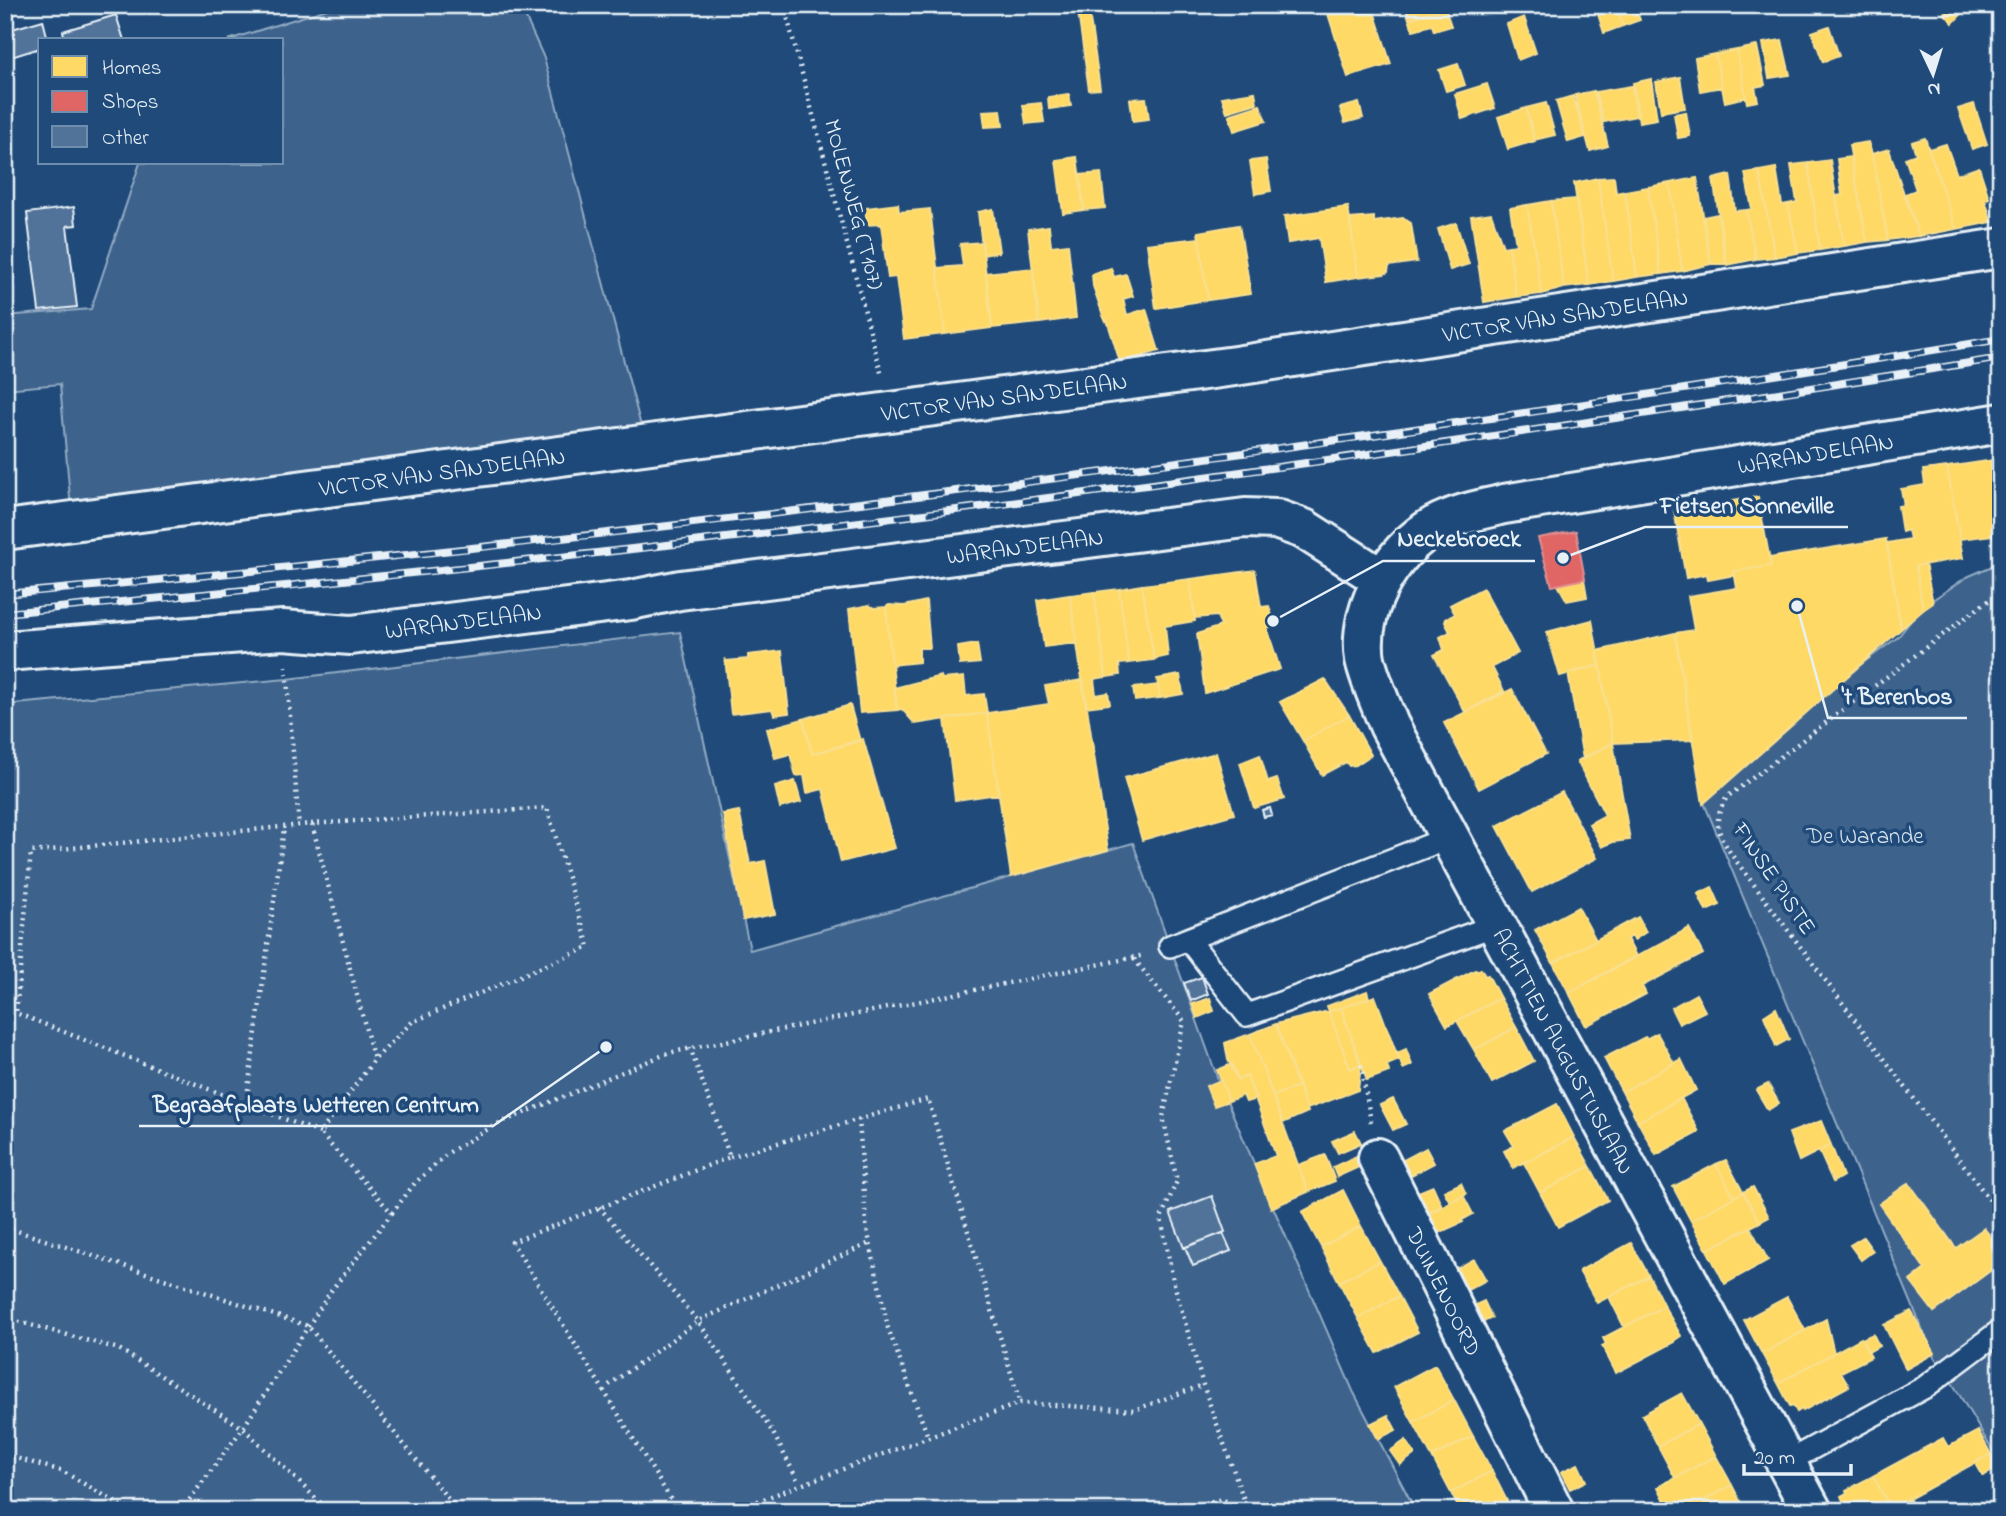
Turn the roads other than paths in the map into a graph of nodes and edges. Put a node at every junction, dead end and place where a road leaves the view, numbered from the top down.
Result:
1 (2001, 248) edge
2 (2001, 423) edge
3 (5, 530) edge
4 (1382, 579) junction
5 (5, 652) edge
6 (1450, 837) junction
7 (1496, 925) junction
8 (1378, 1158) road end
9 (2001, 1330) edge
10 (1786, 1463) junction
11 (1554, 1511) edge
12 (1812, 1511) edge

1 - 3 street, VICTOR VAN SANDELAAN
2 - 4 street, WARANDELAAN
4 - 5 street, WARANDELAAN
4 - 6 street, ACHTTIEN AUGUSTUSLAAN
6 - 7 street, ACHTTIEN AUGUSTUSLAAN
6 - 7 lane
7 - 10 street, ACHTTIEN AUGUSTUSLAAN
8 - 11 street, DUINENOORD
9 - 10 lane
10 - 12 street, ACHTTIEN AUGUSTUSLAAN

